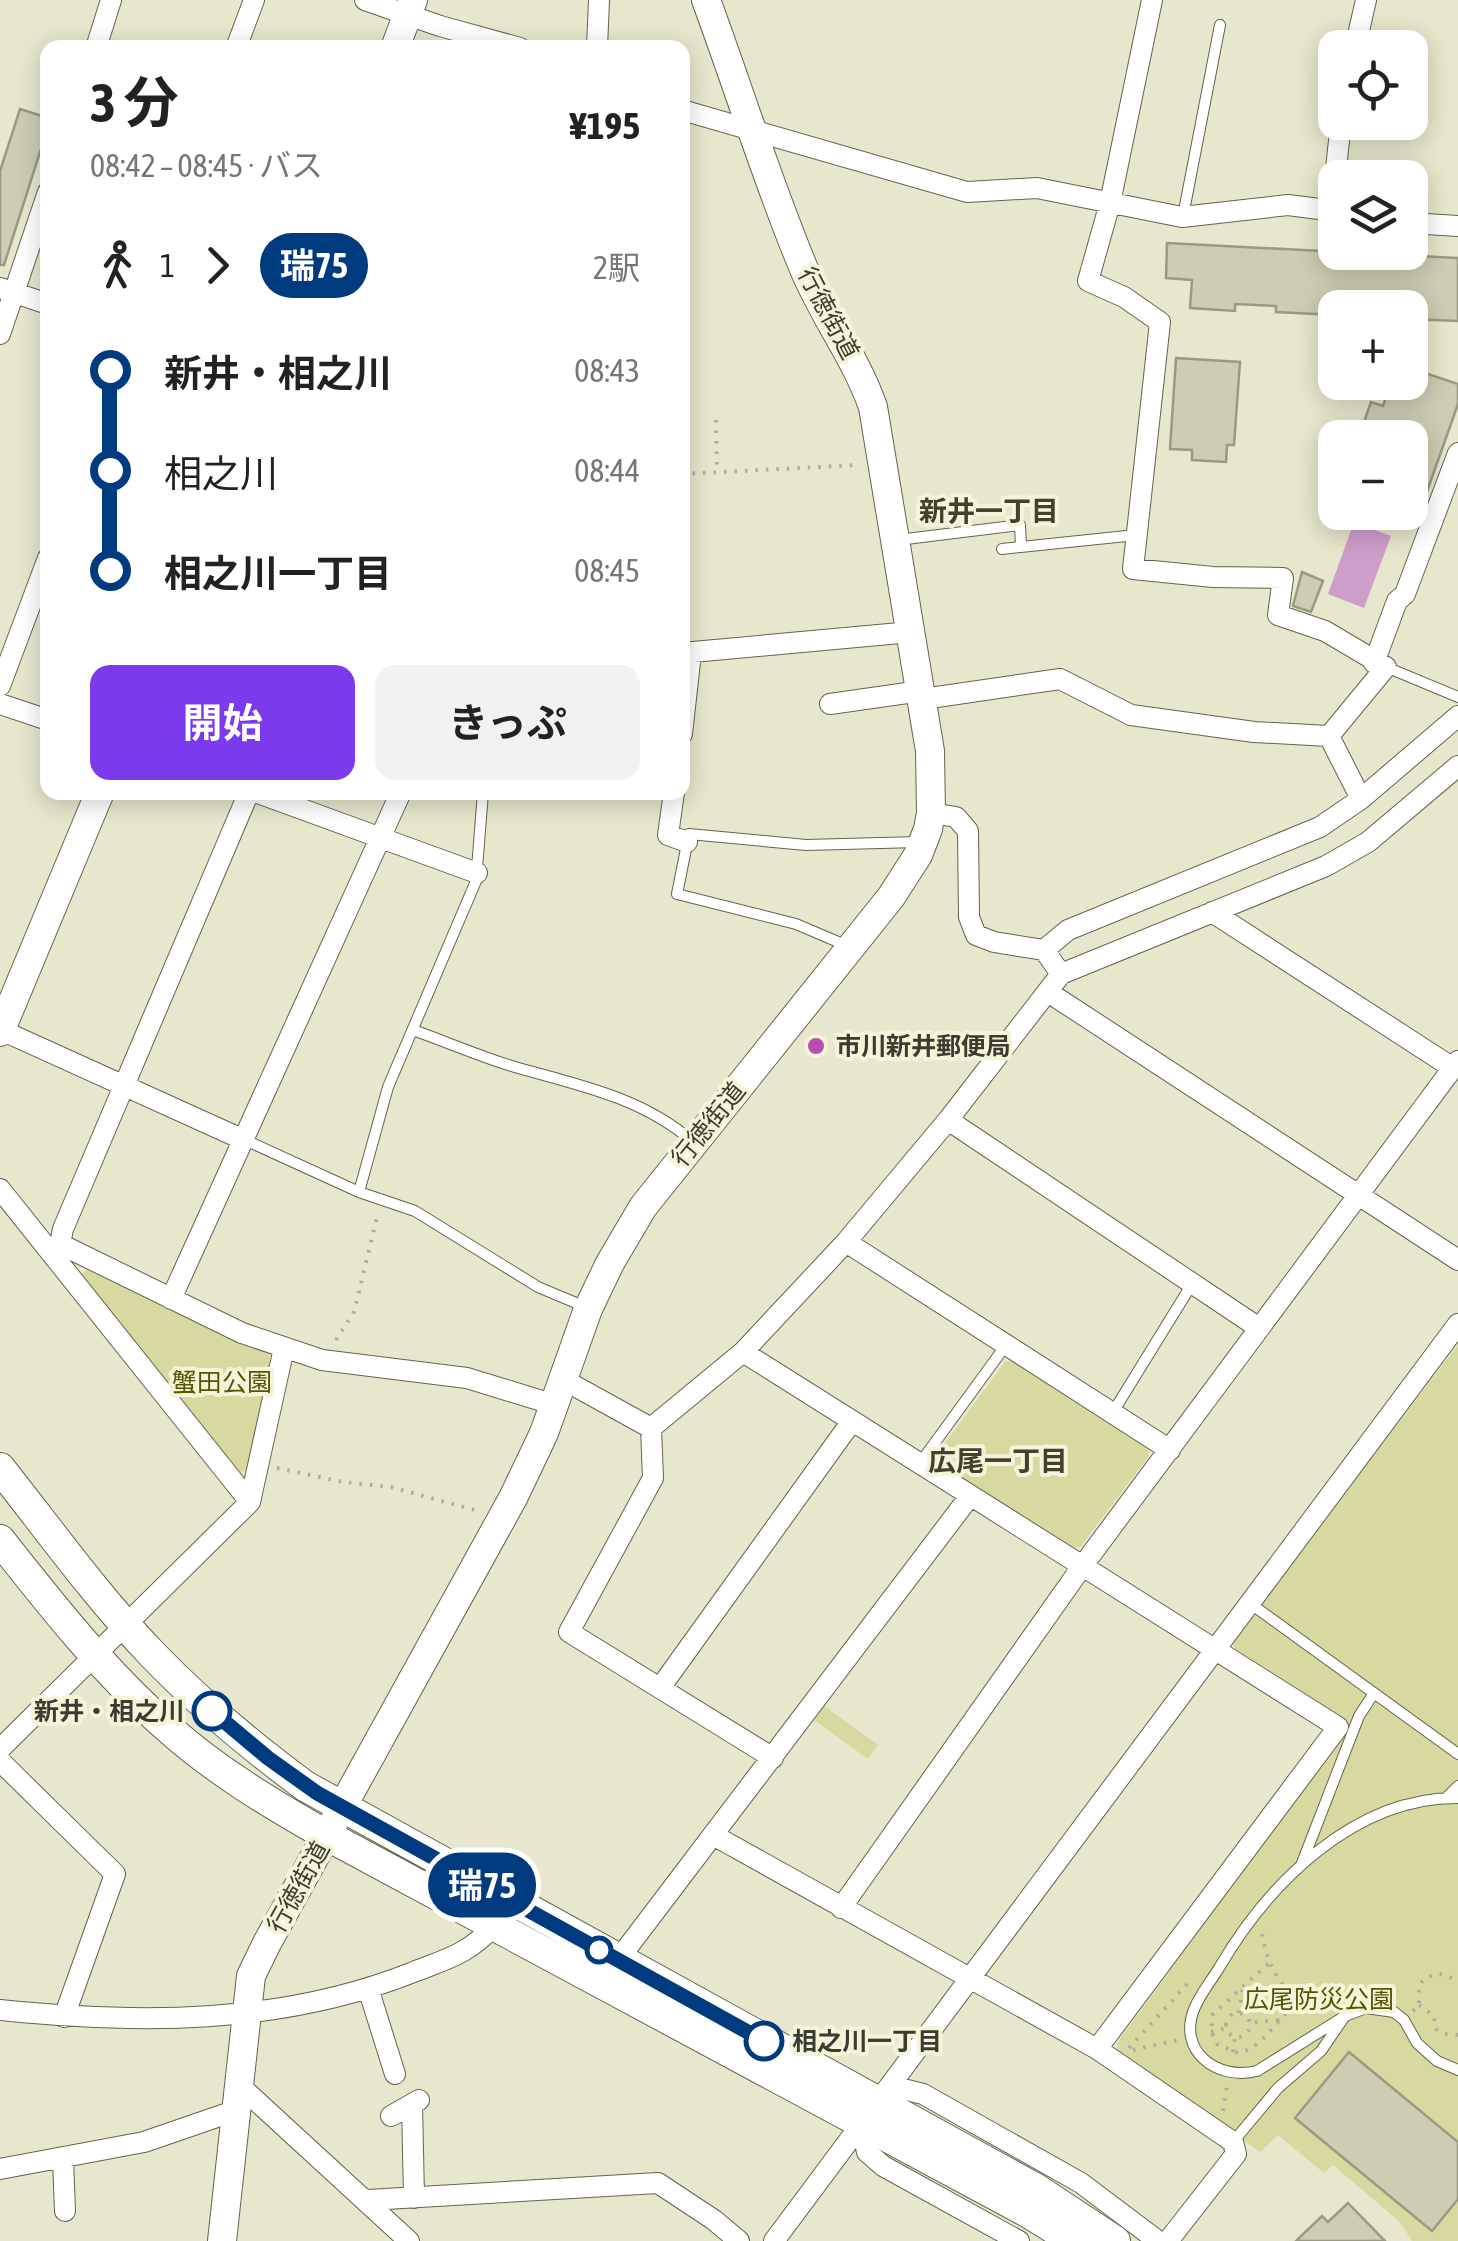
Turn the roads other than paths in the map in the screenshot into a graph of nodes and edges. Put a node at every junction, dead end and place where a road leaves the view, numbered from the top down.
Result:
1 (112, 0) edge
2 (254, 0) edge
3 (364, 0) edge
4 (599, 0) edge
5 (706, 0) edge
6 (1152, 0) edge
7 (1366, 0) edge
8 (410, 8) edge
9 (1220, 25) dead end
10 (1358, 30) edge
11 (99, 40) edge
12 (239, 40) edge
13 (397, 40) edge
14 (498, 40) edge
15 (597, 40) edge
16 (690, 112) edge
17 (755, 131) junction
18 (1110, 202) junction
19 (1318, 208) edge
20 (40, 211) edge
21 (1182, 217) junction
22 (1428, 224) edge
23 (1458, 226) edge
24 (7, 290) edge
25 (40, 301) edge
26 (0, 334) edge
27 (1458, 452) edge
28 (1136, 535) junction
29 (895, 541) junction
30 (1021, 547) junction
31 (1002, 549) dead end
32 (40, 579) edge
33 (911, 632) junction
34 (690, 653) edge
35 (1380, 665) junction
36 (0, 686) edge
37 (922, 695) junction
38 (1458, 697) edge
39 (0, 704) edge
40 (830, 704) dead end
41 (1458, 716) edge
42 (40, 717) edge
43 (1329, 736) junction
44 (1458, 766) edge
45 (1361, 799) junction
46 (97, 800) edge
47 (249, 800) edge
48 (274, 800) edge
49 (398, 800) edge
50 (482, 800) edge
51 (673, 800) edge
52 (931, 814) junction
53 (381, 838) junction
54 (687, 842) junction
55 (924, 842) junction
56 (477, 872) junction
57 (1212, 912) junction
58 (851, 948) junction
59 (1044, 950) junction
60 (1061, 974) junction
61 (1048, 992) junction
62 (413, 1030) junction
63 (1, 1031) edge
64 (1455, 1064) edge
65 (124, 1086) junction
66 (948, 1120) junction
67 (244, 1140) junction
68 (692, 1142) junction
69 (0, 1189) edge
70 (359, 1192) junction
71 (1359, 1195) junction
72 (846, 1242) junction
73 (55, 1248) junction
74 (1458, 1260) edge
75 (1192, 1284) junction
76 (171, 1299) junction
77 (588, 1308) junction
78 (1259, 1328) junction
79 (1457, 1329) edge
80 (1006, 1345) junction
81 (284, 1348) junction
82 (744, 1352) junction
83 (560, 1392) junction
84 (1112, 1413) junction
85 (852, 1421) junction
86 (651, 1428) junction
87 (1170, 1450) junction
88 (919, 1464) junction
89 (0, 1468) edge
90 (970, 1496) junction
91 (250, 1502) junction
92 (0, 1540) edge
93 (1081, 1568) junction
94 (1250, 1604) junction
95 (126, 1626) junction
96 (1213, 1652) junction
97 (95, 1656) junction
98 (660, 1688) junction
99 (1374, 1693) junction
100 (0, 1749) edge
101 (1458, 1754) edge
102 (773, 1758) junction
103 (0, 1760) edge
104 (1458, 1786) edge
105 (1452, 1798) edge
106 (341, 1808) junction
107 (326, 1835) junction
108 (714, 1835) junction
109 (1302, 1864) junction
110 (840, 1908) junction
111 (496, 1924) junction
112 (618, 1960) junction
113 (970, 1979) junction
114 (368, 1988) junction
115 (0, 2010) edge
116 (246, 2014) junction
117 (1345, 2016) junction
118 (64, 2017) junction
119 (1097, 2048) junction
120 (1458, 2070) edge
121 (394, 2074) dead end
122 (238, 2098) junction
123 (869, 2112) junction
124 (391, 2116) dead end
125 (1233, 2142) junction
126 (63, 2158) junction
127 (0, 2169) edge
128 (1014, 2191) junction
129 (414, 2198) junction
130 (368, 2200) junction
131 (65, 2212) dead end
132 (222, 2241) edge
133 (409, 2241) edge
134 (739, 2241) edge
135 (774, 2241) edge
136 (1019, 2241) edge
137 (1074, 2241) edge
138 (1115, 2241) edge
139 (1158, 2241) edge
140 (1168, 2241) edge

1 - 11 street
2 - 12 street
3 - 8 street
4 - 15 street
5 - 17 street, 行徳街道
6 - 18 street
7 - 10 street
8 - 13 street
8 - 14 street
9 - 21 lane
16 - 17 street
17 - 18 street
17 - 29 street, 行徳街道
18 - 21 street
18 - 28 street
19 - 21 street
20 - 24 street
22 - 23 street
24 - 25 street
24 - 26 street
27 - 35 street
28 - 30 lane
28 - 35 street
29 - 30 lane
29 - 33 street, 行徳街道
30 - 31 lane
32 - 36 street
33 - 34 street
33 - 37 street, 行徳街道
35 - 38 lane
35 - 43 street
37 - 40 street
37 - 43 street
37 - 52 street, 行徳街道
39 - 42 street
41 - 45 street
43 - 45 street
44 - 57 street
45 - 59 street
46 - 63 street
47 - 65 street
48 - 53 street
49 - 53 street
50 - 56 lane
51 - 54 street
52 - 55 street, 行徳街道
52 - 59 street
53 - 56 street
53 - 67 street
54 - 55 lane
54 - 58 lane
55 - 58 street, 行徳街道
56 - 62 lane
57 - 60 street
57 - 64 street
58 - 68 street, 行徳街道
59 - 60 street
60 - 61 street
61 - 66 street
61 - 71 street
62 - 68 lane
62 - 70 lane
63 - 65 street
64 - 71 street
65 - 67 street
65 - 73 street
66 - 72 street
66 - 75 street
67 - 70 lane
67 - 76 street
68 - 77 street, 行徳街道
69 - 73 street
70 - 77 lane
71 - 74 street
71 - 78 street
72 - 80 street
72 - 82 street
73 - 76 street
73 - 91 street
75 - 78 street
75 - 84 lane
76 - 81 street
77 - 83 street, 行徳街道
78 - 87 street
79 - 94 street
80 - 84 street
80 - 88 lane
81 - 83 street
81 - 91 street
82 - 85 street
82 - 86 street
83 - 86 street
83 - 106 street, 行徳街道
84 - 87 street
85 - 88 street
85 - 98 street
86 - 98 street
87 - 93 street
88 - 90 street
89 - 95 main road
90 - 93 street
90 - 102 street
91 - 95 street
92 - 97 main road
93 - 96 street
93 - 110 street
94 - 96 street
94 - 99 lane
95 - 97 street
95 - 106 main road
96 - 113 street
96 - 119 street
97 - 100 street
97 - 107 main road
98 - 102 street
99 - 101 lane
99 - 109 lane
102 - 108 street
103 - 118 street
104 - 105 lane
105 - 109 lane
106 - 107 street, 行徳街道
106 - 112 main road
107 - 111 main road
107 - 116 street, 行徳街道
108 - 110 street
108 - 112 street
109 - 117 lane
110 - 113 street
111 - 114 street
111 - 123 main road
112 - 123 main road
113 - 119 street
113 - 123 street
114 - 116 street
114 - 121 street
115 - 118 street
116 - 118 street
116 - 122 street, 行徳街道
117 - 120 lane
117 - 125 lane
119 - 125 street
122 - 126 street
122 - 130 street
122 - 132 street, 行徳街道
123 - 128 main road
123 - 135 street
123 - 136 street
123 - 139 street
124 - 129 street
125 - 140 street
126 - 127 street
126 - 131 street
128 - 137 main road
128 - 138 main road
129 - 130 street
129 - 134 street
130 - 133 street

